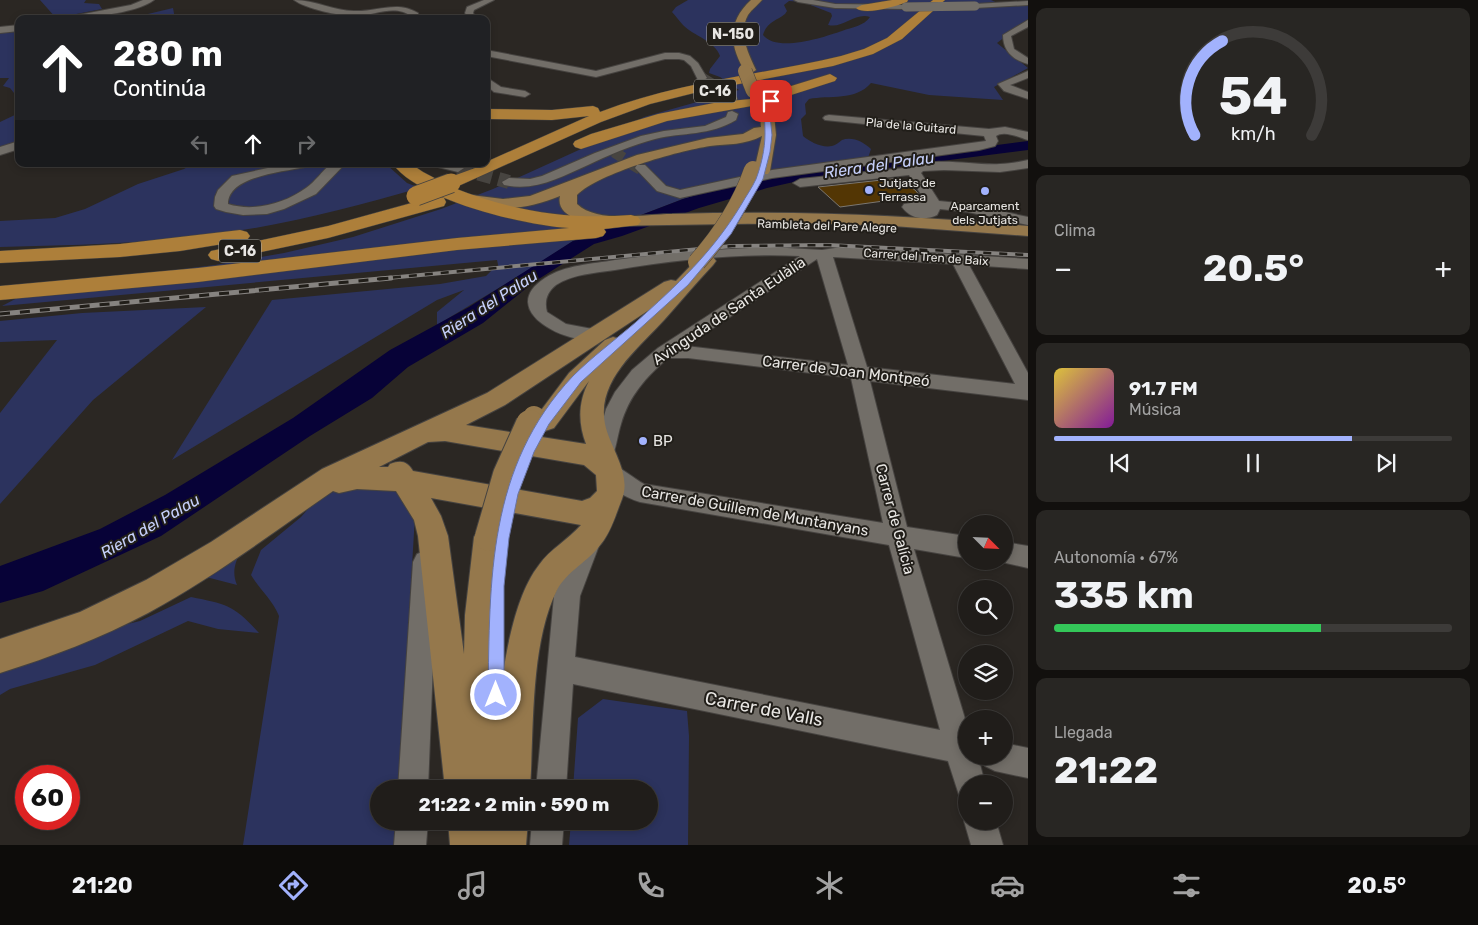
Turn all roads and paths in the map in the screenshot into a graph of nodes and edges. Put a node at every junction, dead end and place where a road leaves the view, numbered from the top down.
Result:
1 (150, 0) edge
2 (298, 0) edge
3 (490, 0) edge
4 (750, 0) edge
5 (757, 0) edge
6 (798, 0) edge
7 (804, 0) edge
8 (940, 0) edge
9 (955, 0) edge
10 (1025, 2) edge
11 (816, 4) junction
12 (904, 4) edge
13 (862, 8) joint
14 (80, 15) edge
15 (416, 15) edge
16 (470, 15) edge
17 (1028, 23) edge
18 (15, 28) edge
19 (0, 30) edge
20 (1007, 35) junction
21 (1021, 38) dead end
22 (912, 41) junction
23 (490, 54) edge
24 (1028, 61) edge
25 (747, 70) junction
26 (1028, 74) edge
27 (702, 78) tunnel mouth
28 (490, 83) edge
29 (525, 94) dead end
30 (667, 95) junction
31 (1028, 96) edge
32 (730, 103) junction
33 (758, 103) junction
34 (490, 114) edge
35 (829, 118) dead end
36 (490, 119) edge
37 (764, 133) junction
38 (993, 133) junction
39 (1028, 136) edge
40 (15, 146) edge
41 (0, 151) edge
42 (564, 152) dead end
43 (547, 157) dead end
44 (749, 157) junction
45 (490, 161) tunnel mouth
46 (490, 164) tunnel mouth
47 (1028, 164) edge
48 (523, 166) junction
49 (289, 167) edge
50 (333, 167) edge
51 (395, 167) edge
52 (406, 167) edge
53 (445, 167) edge
54 (476, 167) edge
55 (482, 167) edge
56 (641, 168) tunnel mouth
57 (917, 170) junction
58 (454, 176) junction
59 (588, 179) junction
60 (509, 182) tunnel mouth
61 (800, 183) dead end
62 (468, 195) junction
63 (1028, 221) edge
64 (637, 225) junction
65 (543, 228) junction
66 (1028, 231) edge
67 (596, 232) joint
68 (1028, 238) edge
69 (824, 254) junction
70 (0, 257) edge
71 (958, 259) junction
72 (1028, 264) edge
73 (0, 275) edge
74 (74, 285) junction
75 (676, 287) junction
76 (0, 288) edge
77 (0, 293) edge
78 (597, 335) junction
79 (664, 352) junction
80 (859, 372) junction
81 (1028, 392) edge
82 (414, 438) junction
83 (606, 465) junction
84 (406, 480) junction
85 (304, 496) junction
86 (605, 504) junction
87 (427, 516) junction
88 (591, 535) junction
89 (898, 536) junction
90 (496, 537) junction
91 (958, 546) edge
92 (1013, 554) edge
93 (1028, 557) edge
94 (0, 656) edge
95 (561, 668) junction
96 (958, 731) edge
97 (958, 749) edge
98 (1013, 760) edge
99 (1028, 763) edge
100 (414, 780) edge
101 (463, 780) edge
102 (480, 780) edge
103 (496, 780) edge
104 (512, 780) edge
105 (552, 780) edge
106 (411, 830) edge
107 (469, 830) edge
108 (480, 830) edge
109 (496, 830) edge
110 (507, 830) edge
111 (547, 830) edge
112 (983, 830) edge
113 (410, 845) edge
114 (470, 845) edge
115 (479, 845) edge
116 (496, 845) edge
117 (506, 845) edge
118 (546, 845) edge
119 (987, 845) edge

1 - 14 street
2 - 15 street
3 - 16 street
4 - 25 main road, N-150
5 - 25 main road, N-150
6 - 11 street
7 - 11 street
8 - 30 highway, C-16
9 - 22 highway, C-16
10 - 12 street, bridge
11 - 13 street
12 - 13 highway
17 - 20 street
18 - 19 street
20 - 21 street
20 - 24 street
22 - 33 highway
22 - 48 highway, C-16
23 - 27 street
25 - 33 main road, N-150, bridge
26 - 31 street
28 - 29 street
30 - 34 highway
30 - 46 highway, C-16
32 - 33 highway
32 - 42 highway
32 - 60 street
33 - 37 main road, N-150
35 - 38 street, Pla de la Guitard
36 - 45 highway
37 - 44 main road, N-150
37 - 44 main road
38 - 39 street, Pla de la Guitard
38 - 56 street
40 - 41 street
43 - 48 highway
44 - 59 main road
44 - 75 main road, N-150
47 - 57 street
48 - 62 highway, C-16
49 - 50 street
51 - 65 highway
52 - 62 highway
53 - 58 street
54 - 58 highway
55 - 58 highway, C-16
57 - 61 street
57 - 63 street
58 - 70 highway, C-16, bridge
59 - 62 main road
59 - 64 main road
62 - 65 highway
62 - 73 highway, C-16
64 - 65 highway
64 - 66 main road, Rambleta del Pare Alegre
64 - 67 main road, Rambleta del Pare Alegre
64 - 68 main road, Rambleta del Pare Alegre
65 - 67 highway
65 - 74 highway
69 - 71 street, Carrer del Tren de Baix
69 - 78 street
69 - 79 street, Avinguda de Santa Eulàlia
69 - 80 street, Carrer de Galícia
71 - 72 street, Carrer del Tren de Baix
71 - 81 street
74 - 76 highway
74 - 77 highway
75 - 78 main road
75 - 83 main road
75 - 90 main road, N-150
78 - 82 main road
79 - 80 street, Carrer de Joan Montpeó
79 - 83 street, Avinguda de Santa Eulàlia
80 - 81 street, Carrer de Joan Montpeó
80 - 89 street, Carrer de Galícia
82 - 83 main road
82 - 84 main road
82 - 85 main road
83 - 86 main road
83 - 89 street, Carrer de Guillem de Muntanyans
84 - 85 main road
84 - 86 main road
84 - 87 main road
85 - 94 main road
86 - 88 main road
87 - 100 street
87 - 101 main road
88 - 95 street
88 - 104 main road
89 - 91 street, Carrer de Guillem de Muntanyans
89 - 96 street, Carrer de Galícia
90 - 102 main road, N-150
90 - 103 main road, N-150
92 - 93 street
95 - 97 street, Carrer de Valls
95 - 105 street
98 - 99 street
106 - 113 street
107 - 114 main road
108 - 115 main road
109 - 116 main road
110 - 117 main road
111 - 118 street
112 - 119 street

